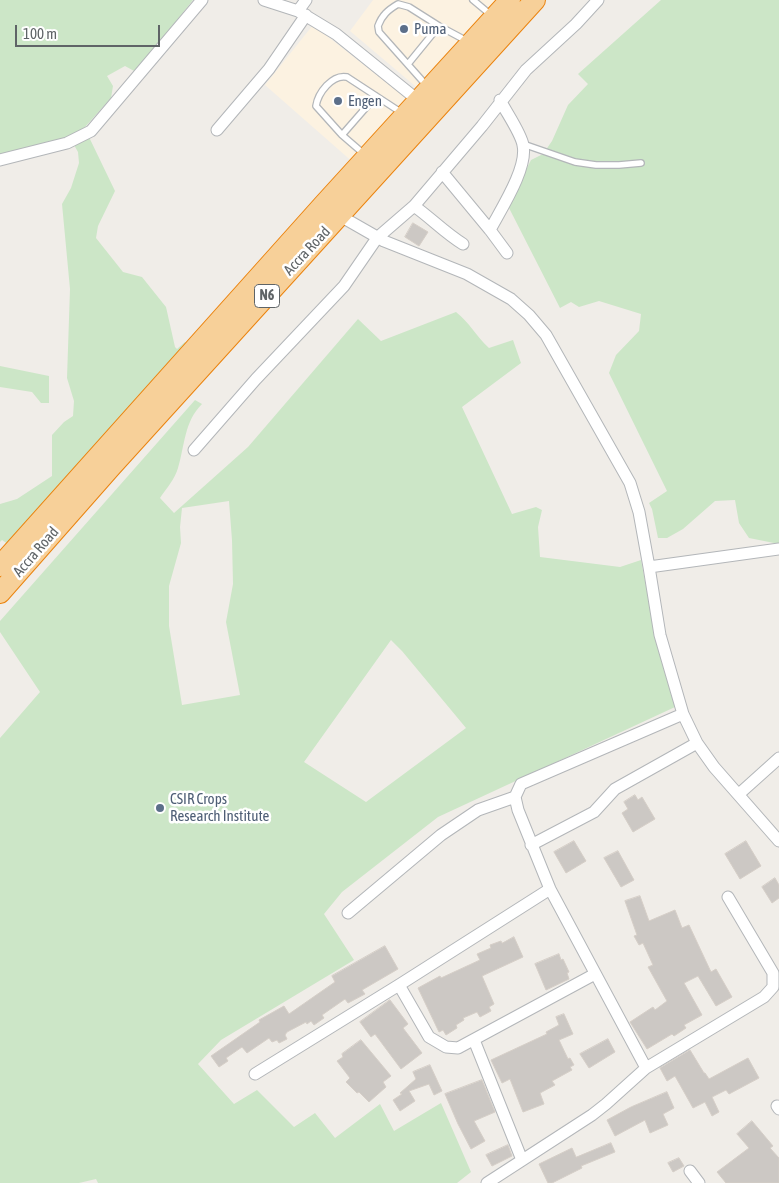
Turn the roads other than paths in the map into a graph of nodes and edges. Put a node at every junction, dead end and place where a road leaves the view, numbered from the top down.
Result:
1 (202, 0) edge
2 (264, 0) edge
3 (306, 0) edge
4 (473, 0) edge
5 (510, 0) edge
6 (535, 0) edge
7 (598, 0) edge
8 (302, 13) junction
9 (494, 18) junction
10 (439, 26) junction
11 (471, 43) junction
12 (408, 64) junction
13 (376, 96) junction
14 (500, 100) junction
15 (418, 102) junction
16 (217, 130) dead end
17 (342, 135) junction
18 (523, 144) junction
19 (368, 157) junction
20 (0, 160) edge
21 (641, 163) dead end
22 (442, 172) junction
23 (324, 204) junction
24 (414, 206) junction
25 (339, 217) junction
26 (490, 230) junction
27 (378, 238) junction
28 (463, 244) dead end
29 (507, 253) dead end
30 (194, 450) dead end
31 (779, 549) edge
32 (0, 566) edge
33 (650, 567) junction
34 (0, 593) edge
35 (682, 714) junction
36 (697, 743) junction
37 (779, 758) edge
38 (739, 794) junction
39 (516, 797) junction
40 (779, 841) edge
41 (531, 845) junction
42 (550, 889) junction
43 (728, 897) dead end
44 (348, 913) dead end
45 (776, 971) edge
46 (595, 974) junction
47 (399, 985) junction
48 (474, 1040) junction
49 (646, 1068) junction
50 (255, 1074) dead end
51 (522, 1160) junction
52 (690, 1171) dead end
53 (487, 1183) edge
54 (699, 1183) edge

1 - 20 street
2 - 8 street
3 - 8 street
4 - 9 lane
5 - 9 highway, Accra Road / N6
6 - 25 highway, Accra Road / N6
7 - 14 street
8 - 15 street
8 - 16 street
9 - 11 highway, Accra Road / N6
10 - 11 lane
10 - 12 lane
10 - 12 lane
11 - 15 highway, Accra Road / N6
12 - 15 lane
13 - 15 lane
13 - 17 lane
13 - 17 lane
14 - 18 street
14 - 22 street
15 - 19 highway, Accra Road / N6
17 - 19 lane
18 - 21 lane
18 - 26 street
19 - 23 highway, Accra Road / N6
22 - 24 street
22 - 26 street
23 - 25 street
23 - 32 highway, Accra Road / N6
24 - 27 street
24 - 28 street
25 - 27 street
25 - 34 highway, Accra Road / N6
26 - 29 street
27 - 30 street
27 - 33 street
31 - 33 street
33 - 35 street
35 - 36 street
35 - 39 street
36 - 38 street
36 - 41 street
37 - 38 street
38 - 40 street
39 - 41 street
39 - 44 street
41 - 42 street
42 - 46 street
42 - 47 street
43 - 45 street
45 - 49 street
46 - 48 street
46 - 49 street
47 - 48 street
47 - 50 street
48 - 51 street
49 - 51 street
51 - 53 street
52 - 54 street

